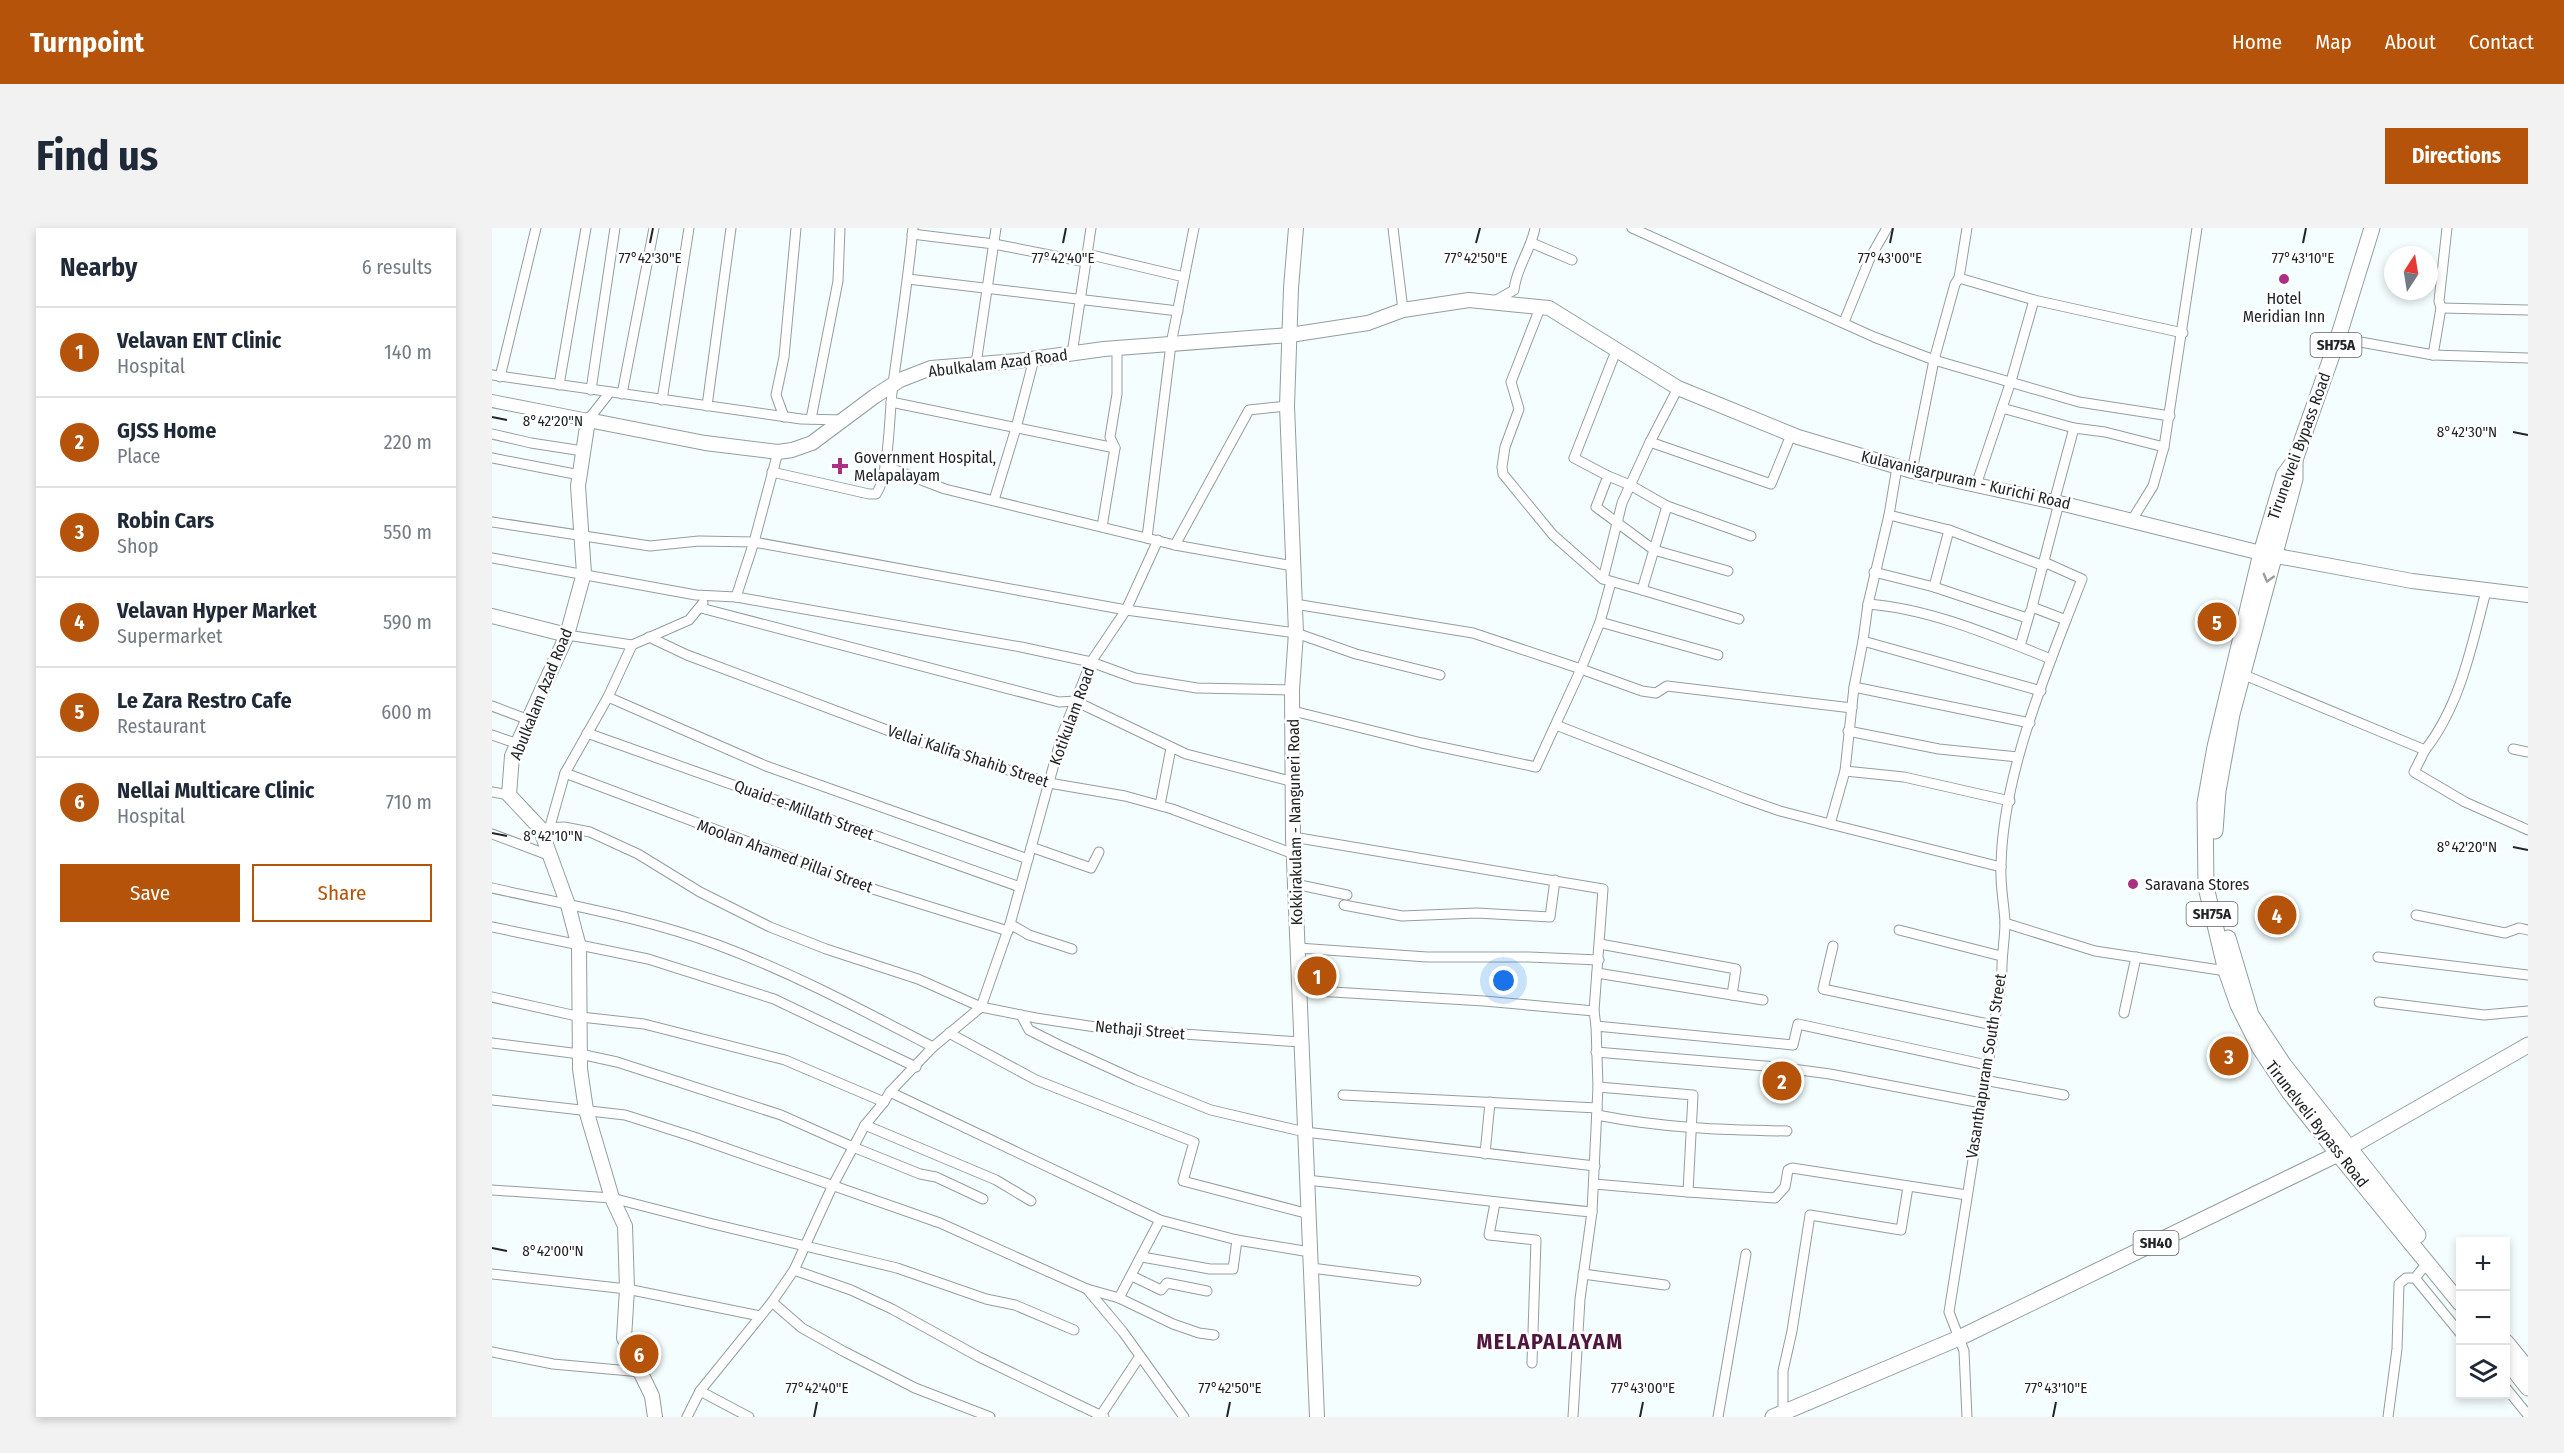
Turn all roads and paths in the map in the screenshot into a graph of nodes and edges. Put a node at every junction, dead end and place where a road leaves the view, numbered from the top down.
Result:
1 (536, 228) edge
2 (586, 228) edge
3 (615, 228) edge
4 (654, 228) edge
5 (689, 228) edge
6 (731, 228) edge
7 (796, 228) edge
8 (840, 228) edge
9 (996, 228) edge
10 (1091, 228) edge
11 (1194, 228) edge
12 (1296, 228) edge
13 (1393, 228) edge
14 (1535, 228) edge
15 (1632, 228) edge
16 (1887, 228) edge
17 (1967, 228) edge
18 (2197, 228) edge
19 (2372, 228) edge
20 (2447, 228) edge
21 (913, 231) edge
22 (1532, 243) junction
23 (994, 244) junction
24 (1088, 254) junction
25 (1572, 260) dead end
26 (1184, 277) junction
27 (908, 279) junction
28 (1959, 279) junction
29 (987, 288) junction
30 (1080, 298) junction
31 (2034, 300) junction
32 (1493, 302) junction
33 (1540, 308) junction
34 (2441, 308) junction
35 (2528, 309) edge
36 (1403, 310) junction
37 (1178, 311) junction
38 (1844, 322) junction
39 (2183, 333) junction
40 (1290, 334) junction
41 (2338, 338) junction
42 (1171, 344) junction
43 (1117, 348) junction
44 (1616, 351) junction
45 (1072, 354) junction
46 (2433, 355) junction
47 (2528, 358) edge
48 (1034, 359) junction
49 (1934, 360) junction
50 (976, 364) junction
51 (496, 376) edge
52 (2011, 381) junction
53 (559, 385) junction
54 (893, 385) junction
55 (1678, 388) junction
56 (591, 390) junction
57 (610, 392) junction
58 (622, 394) junction
59 (662, 400) junction
60 (492, 401) edge
61 (891, 402) junction
62 (707, 406) junction
63 (1287, 406) junction
64 (2002, 408) junction
65 (2170, 416) junction
66 (784, 417) junction
67 (588, 420) junction
68 (811, 420) junction
69 (843, 420) junction
70 (1016, 428) junction
71 (2074, 428) junction
72 (492, 434) edge
73 (1791, 435) junction
74 (1650, 442) junction
75 (2164, 447) junction
76 (1115, 448) junction
77 (584, 451) junction
78 (778, 452) junction
79 (492, 458) edge
80 (885, 466) junction
81 (1898, 467) junction
82 (1912, 471) junction
83 (772, 472) junction
84 (580, 475) junction
85 (1608, 476) junction
86 (1630, 485) junction
87 (1976, 485) junction
88 (994, 500) junction
89 (2057, 502) junction
90 (1667, 507) junction
91 (1889, 515) junction
92 (2132, 520) junction
93 (492, 522) edge
94 (1618, 525) junction
95 (1102, 527) junction
96 (1949, 530) junction
97 (583, 535) junction
98 (1751, 536) dead end
99 (1147, 538) junction
100 (1158, 540) junction
101 (754, 542) junction
102 (1175, 545) junction
103 (1654, 550) junction
104 (2268, 554) junction
105 (492, 558) edge
106 (2044, 564) junction
107 (1293, 566) junction
108 (1728, 571) dead end
109 (1874, 572) junction
110 (584, 573) junction
111 (1607, 580) junction
112 (1934, 586) junction
113 (1642, 590) junction
114 (2486, 591) junction
115 (2528, 592) edge
116 (706, 595) junction
117 (736, 597) junction
118 (1295, 604) junction
119 (1868, 604) junction
120 (2032, 607) junction
121 (701, 608) junction
122 (1126, 610) junction
123 (492, 616) edge
124 (2028, 618) junction
125 (1739, 620) dead end
126 (2066, 620) junction
127 (1600, 622) junction
128 (1296, 633) junction
129 (567, 634) junction
130 (649, 637) junction
131 (1863, 641) junction
132 (632, 645) junction
133 (2020, 646) junction
134 (1718, 655) dead end
135 (2051, 659) junction
136 (1091, 662) junction
137 (1581, 669) junction
138 (2242, 674) junction
139 (1440, 675) dead end
140 (1854, 687) junction
141 (1292, 690) junction
142 (2041, 691) junction
143 (608, 697) junction
144 (1075, 701) junction
145 (492, 706) edge
146 (1852, 708) junction
147 (1293, 711) junction
148 (529, 720) junction
149 (2030, 723) junction
150 (1556, 725) junction
151 (1848, 731) junction
152 (587, 733) junction
153 (492, 735) edge
154 (518, 744) junction
155 (1171, 748) junction
156 (2513, 749) dead end
157 (2425, 750) junction
158 (2528, 752) edge
159 (2018, 757) junction
160 (1845, 771) junction
161 (565, 773) junction
162 (1294, 782) junction
163 (1049, 783) junction
164 (492, 792) edge
165 (509, 795) junction
166 (2010, 801) junction
167 (1160, 806) junction
168 (1830, 824) junction
169 (545, 827) junction
170 (2528, 830) edge
171 (492, 834) edge
172 (1293, 837) junction
173 (1031, 847) junction
174 (1099, 852) dead end
175 (1294, 854) junction
176 (551, 856) junction
177 (1028, 859) junction
178 (2001, 867) junction
179 (1555, 880) junction
180 (1295, 884) junction
181 (1020, 887) junction
182 (492, 888) edge
183 (1347, 895) dead end
184 (568, 905) junction
185 (1344, 905) dead end
186 (2416, 915) dead end
187 (2005, 923) junction
188 (492, 927) edge
189 (1009, 928) junction
190 (1899, 930) dead end
191 (2528, 930) edge
192 (1600, 944) junction
193 (579, 945) junction
194 (1833, 946) dead end
195 (1298, 948) junction
196 (1072, 949) dead end
197 (2001, 956) junction
198 (2136, 957) junction
199 (2378, 957) dead end
200 (1599, 960) junction
201 (2226, 971) junction
202 (1597, 973) junction
203 (2528, 975) edge
204 (1299, 990) junction
205 (1732, 995) junction
206 (492, 997) edge
207 (1763, 1000) dead end
208 (2379, 1002) dead end
209 (981, 1007) junction
210 (1594, 1011) junction
211 (2528, 1011) edge
212 (2124, 1013) dead end
213 (1021, 1015) junction
214 (581, 1017) junction
215 (1993, 1025) junction
216 (1596, 1026) junction
217 (949, 1033) junction
218 (1301, 1042) junction
219 (492, 1043) edge
220 (2528, 1045) edge
221 (933, 1047) junction
222 (1596, 1052) junction
223 (580, 1054) junction
224 (1988, 1065) junction
225 (916, 1066) junction
226 (1984, 1080) junction
227 (1598, 1087) junction
228 (890, 1092) junction
229 (1343, 1095) dead end
230 (2064, 1095) dead end
231 (492, 1100) edge
232 (884, 1102) junction
233 (1490, 1102) junction
234 (1981, 1103) junction
235 (586, 1110) junction
236 (1597, 1112) junction
237 (865, 1125) junction
238 (1692, 1129) junction
239 (1787, 1131) dead end
240 (1305, 1132) junction
241 (853, 1147) junction
242 (2343, 1151) junction
243 (1485, 1154) junction
244 (1595, 1166) junction
245 (1307, 1180) junction
246 (1594, 1184) junction
247 (832, 1187) junction
248 (1908, 1187) junction
249 (492, 1190) edge
250 (1688, 1192) junction
251 (1967, 1196) junction
252 (612, 1198) junction
253 (983, 1199) dead end
254 (1031, 1201) dead end
255 (1495, 1203) junction
256 (1593, 1212) junction
257 (1309, 1214) junction
258 (1160, 1220) junction
259 (1237, 1240) junction
260 (805, 1246) junction
261 (1310, 1252) junction
262 (1746, 1254) dead end
263 (1142, 1257) junction
264 (2428, 1262) junction
265 (1311, 1268) junction
266 (794, 1270) junction
267 (492, 1274) edge
268 (1582, 1274) junction
269 (1132, 1276) junction
270 (2415, 1278) junction
271 (1416, 1281) dead end
272 (2456, 1281) edge
273 (1665, 1285) dead end
274 (627, 1288) junction
275 (1087, 1289) junction
276 (1207, 1291) dead end
277 (1119, 1298) junction
278 (2456, 1299) edge
279 (772, 1302) junction
280 (760, 1316) junction
281 (2456, 1328) edge
282 (1074, 1330) dead end
283 (1214, 1335) dead end
284 (1959, 1338) junction
285 (492, 1352) edge
286 (2510, 1353) edge
287 (2510, 1355) edge
288 (1140, 1356) junction
289 (1532, 1363) dead end
290 (2528, 1369) edge
291 (641, 1372) junction
292 (2528, 1388) edge
293 (700, 1392) junction
294 (2510, 1394) edge
295 (1788, 1413) edge
296 (2528, 1415) edge
297 (1103, 1416) edge
298 (655, 1417) edge
299 (687, 1417) edge
300 (749, 1417) edge
301 (990, 1417) edge
302 (1184, 1417) edge
303 (1317, 1417) edge
304 (1573, 1417) edge
305 (1718, 1417) edge
306 (1966, 1417) edge
307 (2388, 1417) edge

1 - 51 street
2 - 53 street
3 - 56 street
4 - 58 street
5 - 59 street
6 - 62 street
7 - 66 street
8 - 68 street
9 - 23 street
10 - 24 street
11 - 26 street
12 - 40 main road, Kokkirakulam - Nanguneri Road
13 - 36 street
14 - 22 street
15 - 38 street
16 - 38 street
17 - 28 street
18 - 39 street
19 - 41 main road, Tirunelveli Bypass Road / SH75A
20 - 34 street
21 - 23 street
21 - 27 street
22 - 25 street
22 - 32 street
23 - 24 street
23 - 29 street
24 - 26 street
24 - 30 street
26 - 37 street
27 - 29 street
27 - 54 street
28 - 31 street
28 - 49 street
29 - 30 street
29 - 50 street
30 - 37 street
30 - 45 street
31 - 39 street
31 - 52 street
32 - 33 main road, Kulavanigarpuram - Kurichi Road
32 - 36 main road, Kulavanigarpuram - Kurichi Road
33 - 44 main road, Kulavanigarpuram - Kurichi Road
33 - 111 street
34 - 35 street
34 - 46 street
36 - 40 main road, Kulavanigarpuram - Kurichi Road
37 - 42 street
38 - 49 street
39 - 65 street
40 - 42 main road, Abulkalam Azad Road
40 - 63 main road, Kokkirakulam - Nanguneri Road
41 - 46 street
41 - 104 main road, Tirunelveli Bypass Road / SH75A
42 - 43 main road, Abulkalam Azad Road
42 - 99 street
43 - 45 main road, Abulkalam Azad Road
43 - 76 street
44 - 55 main road, Kulavanigarpuram - Kurichi Road
44 - 85 street
45 - 48 main road, Abulkalam Azad Road
46 - 47 street
48 - 50 main road, Abulkalam Azad Road
48 - 70 street
49 - 52 street
49 - 82 street
50 - 54 main road, Abulkalam Azad Road
51 - 53 street
52 - 64 street
52 - 65 street
53 - 56 street
54 - 61 street
54 - 69 main road, Abulkalam Azad Road
55 - 73 main road, Kulavanigarpuram - Kurichi Road
55 - 74 street
56 - 57 street
57 - 58 street
57 - 67 street
58 - 59 street
59 - 62 street
60 - 67 street
61 - 70 street
61 - 80 street
62 - 66 street
63 - 102 street
63 - 107 main road, Kokkirakulam - Nanguneri Road
64 - 71 street
64 - 87 street
65 - 75 street
66 - 68 street
67 - 77 main road, Abulkalam Azad Road
67 - 78 main road, Abulkalam Azad Road
68 - 69 street
69 - 78 main road, Abulkalam Azad Road
70 - 76 street
70 - 88 street
71 - 75 street
71 - 89 street
72 - 77 street
73 - 74 street
73 - 81 main road, Kulavanigarpuram - Kurichi Road
74 - 86 street
75 - 92 street
76 - 95 street
77 - 84 main road, Abulkalam Azad Road
78 - 83 street
79 - 84 street
80 - 83 street
80 - 88 street
81 - 82 main road, Kulavanigarpuram - Kurichi Road
81 - 91 street
82 - 87 main road, Kulavanigarpuram - Kurichi Road
83 - 101 street
84 - 97 main road, Abulkalam Azad Road
85 - 86 street
85 - 94 street
86 - 90 street
86 - 94 street
87 - 89 main road, Kulavanigarpuram - Kurichi Road
88 - 95 street
89 - 92 main road, Kulavanigarpuram - Kurichi Road
89 - 106 street
90 - 98 street
90 - 103 street
91 - 96 street
91 - 109 street
92 - 104 main road, Kulavanigarpuram - Kurichi Road
93 - 97 street
94 - 103 street
94 - 111 street
95 - 99 street
96 - 106 street
96 - 112 street
97 - 101 street
97 - 110 main road, Abulkalam Azad Road
99 - 100 street
100 - 102 street
100 - 122 street, Kotikulam Road
101 - 117 street
101 - 122 street
102 - 107 street
103 - 108 street
103 - 113 street
104 - 114 main road, Kulavanigarpuram - Kurichi Road
104 -> 138 main road
104 - 201 main road, Tirunelveli Bypass Road / SH75A
105 - 110 street
106 - 120 street
106 - 126 street, Vasanthapuram South Street
107 - 118 main road, Kokkirakulam - Nanguneri Road
109 - 112 street
109 - 119 street
110 - 116 street
110 - 129 main road, Abulkalam Azad Road
111 - 113 street
111 - 127 street
112 - 124 street
113 - 125 street
114 - 115 main road, Kulavanigarpuram - Kurichi Road
114 - 157 street
116 - 117 street
116 - 121 street
117 - 136 street
118 - 128 main road, Kokkirakulam - Nanguneri Road
118 - 137 street
119 - 131 street
119 - 133 street
120 - 124 street
120 - 126 street
121 - 130 street
121 - 144 street
122 - 128 street
122 - 136 street, Kotikulam Road
123 - 129 main road
124 - 133 street
126 - 135 street, Vasanthapuram South Street
127 - 134 street
127 - 137 street
128 - 139 street
128 - 141 main road, Kokkirakulam - Nanguneri Road
129 - 132 street
129 - 148 main road, Abulkalam Azad Road
130 - 132 street
130 - 163 street, Vellai Kalifa Shahib Street
131 - 140 street
131 - 142 street
132 - 143 street
133 - 135 street
135 - 142 street, Vasanthapuram South Street
136 - 141 street
136 - 144 street, Kotikulam Road
137 - 146 street
137 - 150 street
138 - 157 street
138 - 242 main road
140 - 146 street
140 - 149 street
141 - 147 main road, Kokkirakulam - Nanguneri Road
142 - 149 street, Vasanthapuram South Street
143 - 152 street
143 - 177 street
144 - 155 street
144 - 163 street, Kotikulam Road
145 - 148 street
146 - 151 street
147 - 150 street
147 - 162 main road, Kokkirakulam - Nanguneri Road
148 - 154 main road, Abulkalam Azad Road
149 - 159 street, Vasanthapuram South Street
150 - 168 street
151 - 159 street
151 - 160 street
152 - 161 street
152 - 181 street, Quaid-e-Millath Street
153 - 154 street
154 - 165 main road, Abulkalam Azad Road
155 - 162 street
155 - 167 street
156 - 158 street
157 - 170 street
159 - 166 street, Vasanthapuram South Street
160 - 166 street
160 - 168 street
161 - 169 street
161 - 189 street, Moolan Ahamed Pillai Street
162 - 172 main road, Kokkirakulam - Nanguneri Road
163 - 167 street, Vellai Kalifa Shahib Street
163 - 173 street, Kotikulam Road
164 - 165 street
165 - 169 main road
166 - 178 street, Vasanthapuram South Street
167 - 175 street, Vellai Kalifa Shahib Street
168 - 178 street
169 - 176 main road
169 - 209 street, Nethaji Street
171 - 176 street
172 - 175 main road, Kokkirakulam - Nanguneri Road
172 - 179 street
173 - 174 street
173 - 177 street, Kotikulam Road
175 - 180 main road, Kokkirakulam - Nanguneri Road
176 - 184 main road
177 - 181 street, Kotikulam Road
178 - 187 street, Vasanthapuram South Street
179 - 185 street
179 - 192 street
180 - 183 street
180 - 195 main road, Kokkirakulam - Nanguneri Road
181 - 189 street, Kotikulam Road
182 - 184 street
184 - 193 main road
184 - 221 street
186 - 191 street
187 - 197 street, Vasanthapuram South Street
187 - 198 street
188 - 193 street
189 - 196 street, Moolan Ahamed Pillai Street
189 - 209 street, Kotikulam Road
190 - 197 street
192 - 200 street
192 - 205 street
193 - 214 main road
193 - 225 street
194 - 215 street
195 - 200 street
195 - 204 main road, Kokkirakulam - Nanguneri Road
197 - 215 street, Vasanthapuram South Street
198 - 201 street
198 - 212 street
199 - 203 street
200 - 202 street
201 - 242 main road, Tirunelveli Bypass Road / SH75A
202 - 205 street
202 - 210 street
204 - 210 street
204 - 218 main road, Kokkirakulam - Nanguneri Road
205 - 207 street
206 - 214 street
208 - 211 street
209 - 213 street, Nethaji Street
209 - 217 street
210 - 216 street
213 - 218 street, Nethaji Street
213 - 240 street
214 - 223 main road
214 - 232 street
215 - 224 street, Vasanthapuram South Street
216 - 222 street
216 - 224 street
217 - 221 street
217 - 257 street
218 - 240 main road, Kokkirakulam - Nanguneri Road
219 - 223 street
220 - 242 main road, SH40
221 - 225 street
222 - 227 street
222 - 234 street
223 - 235 main road
223 - 241 street
224 - 226 street, Vasanthapuram South Street
225 - 228 street
226 - 230 street
226 - 234 street, Vasanthapuram South Street
227 - 236 street
227 - 238 street
228 - 232 street
228 - 258 street
229 - 233 street
231 - 235 street
232 - 237 street
233 - 236 street
233 - 243 street
234 - 251 street, Vasanthapuram South Street
235 - 247 street
235 - 252 main road
236 - 238 street
236 - 244 street
237 - 241 street
237 - 254 street
238 - 239 street
238 - 250 street
240 - 243 street
240 - 245 main road, Kokkirakulam - Nanguneri Road
241 - 247 street
241 - 253 street
242 - 264 main road, Tirunelveli Bypass Road / SH75A
242 - 272 main road
242 - 284 main road, SH40
243 - 244 street
244 - 246 street
245 - 255 street
245 - 257 main road, Kokkirakulam - Nanguneri Road
246 - 250 street
246 - 256 street
247 - 260 street
247 - 275 street
248 - 250 street
248 - 251 street
248 - 295 street
249 - 252 street
251 - 284 street, Vasanthapuram South Street
252 - 260 street
252 - 274 main road
255 - 256 street
255 - 289 street
256 - 268 street
257 - 261 main road, Kokkirakulam - Nanguneri Road
258 - 259 street
258 - 263 street
259 - 261 street
259 - 263 street
260 - 266 street
260 - 282 street
261 - 265 main road, Kokkirakulam - Nanguneri Road
262 - 305 street
263 - 269 street
264 - 270 street
264 - 278 main road, Tirunelveli Bypass Road / SH75A
265 - 271 street
265 - 303 main road, Kokkirakulam - Nanguneri Road
266 - 279 street
266 - 297 street
267 - 274 street
268 - 273 street
268 - 304 street
269 - 276 street
269 - 277 street
270 - 281 street
270 - 307 street
274 - 280 street
274 - 291 main road
275 - 277 street
275 - 288 street
277 - 283 street
279 - 280 street
279 - 301 street
280 - 293 street
284 - 295 main road, SH40
284 - 306 street, Vasanthapuram South Street
285 - 291 street
286 - 290 main road
287 - 292 main road
288 - 297 street
288 - 302 street
291 - 298 main road
293 - 299 street
293 - 300 street
294 - 296 street

